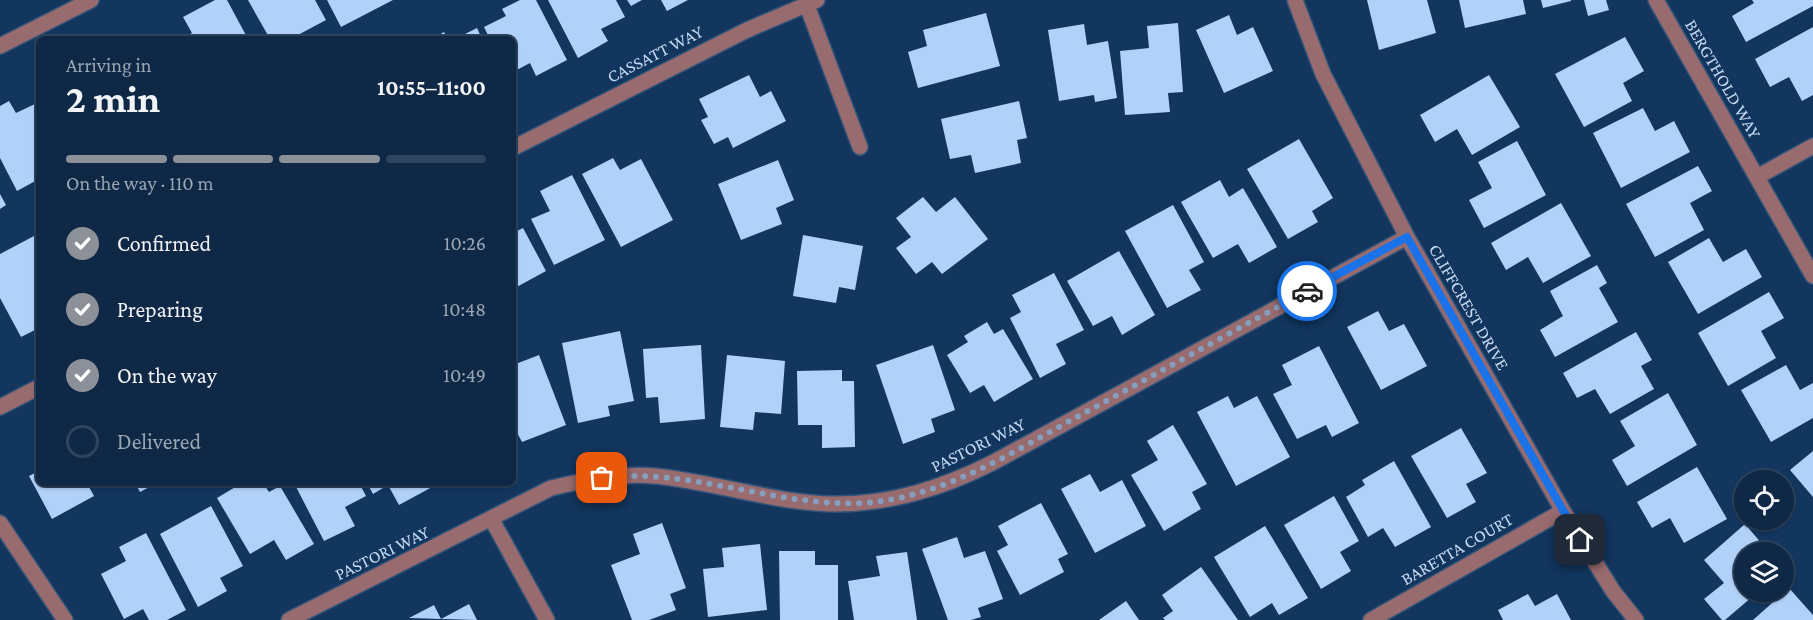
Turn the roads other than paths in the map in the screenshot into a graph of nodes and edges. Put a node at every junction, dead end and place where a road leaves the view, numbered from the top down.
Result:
1 (91, 0) edge
2 (1295, 0) edge
3 (1656, 0) edge
4 (809, 1) edge
5 (0, 45) edge
6 (516, 146) edge
7 (1813, 146) edge
8 (860, 147) dead end
9 (1757, 177) junction
10 (1407, 237) junction
11 (1813, 276) edge
12 (36, 389) edge
13 (0, 407) edge
14 (1563, 512) junction
15 (492, 520) junction
16 (0, 524) edge
17 (65, 620) edge
18 (289, 620) edge
19 (547, 620) edge
20 (1371, 620) edge
21 (1636, 620) edge

1 - 5 street
2 - 10 street, CLIFFCREST DRIVE
3 - 9 street, BERGTHOLD WAY
4 - 6 street, CASSATT WAY
4 - 8 street
7 - 9 street
9 - 11 street, BERGTHOLD WAY
10 - 14 street, CLIFFCREST DRIVE
10 - 15 street, PASTORI WAY
12 - 13 street
14 - 20 street, BARETTA COURT
14 - 21 street, CLIFFCREST DRIVE
15 - 18 street, PASTORI WAY
15 - 19 street
16 - 17 street

